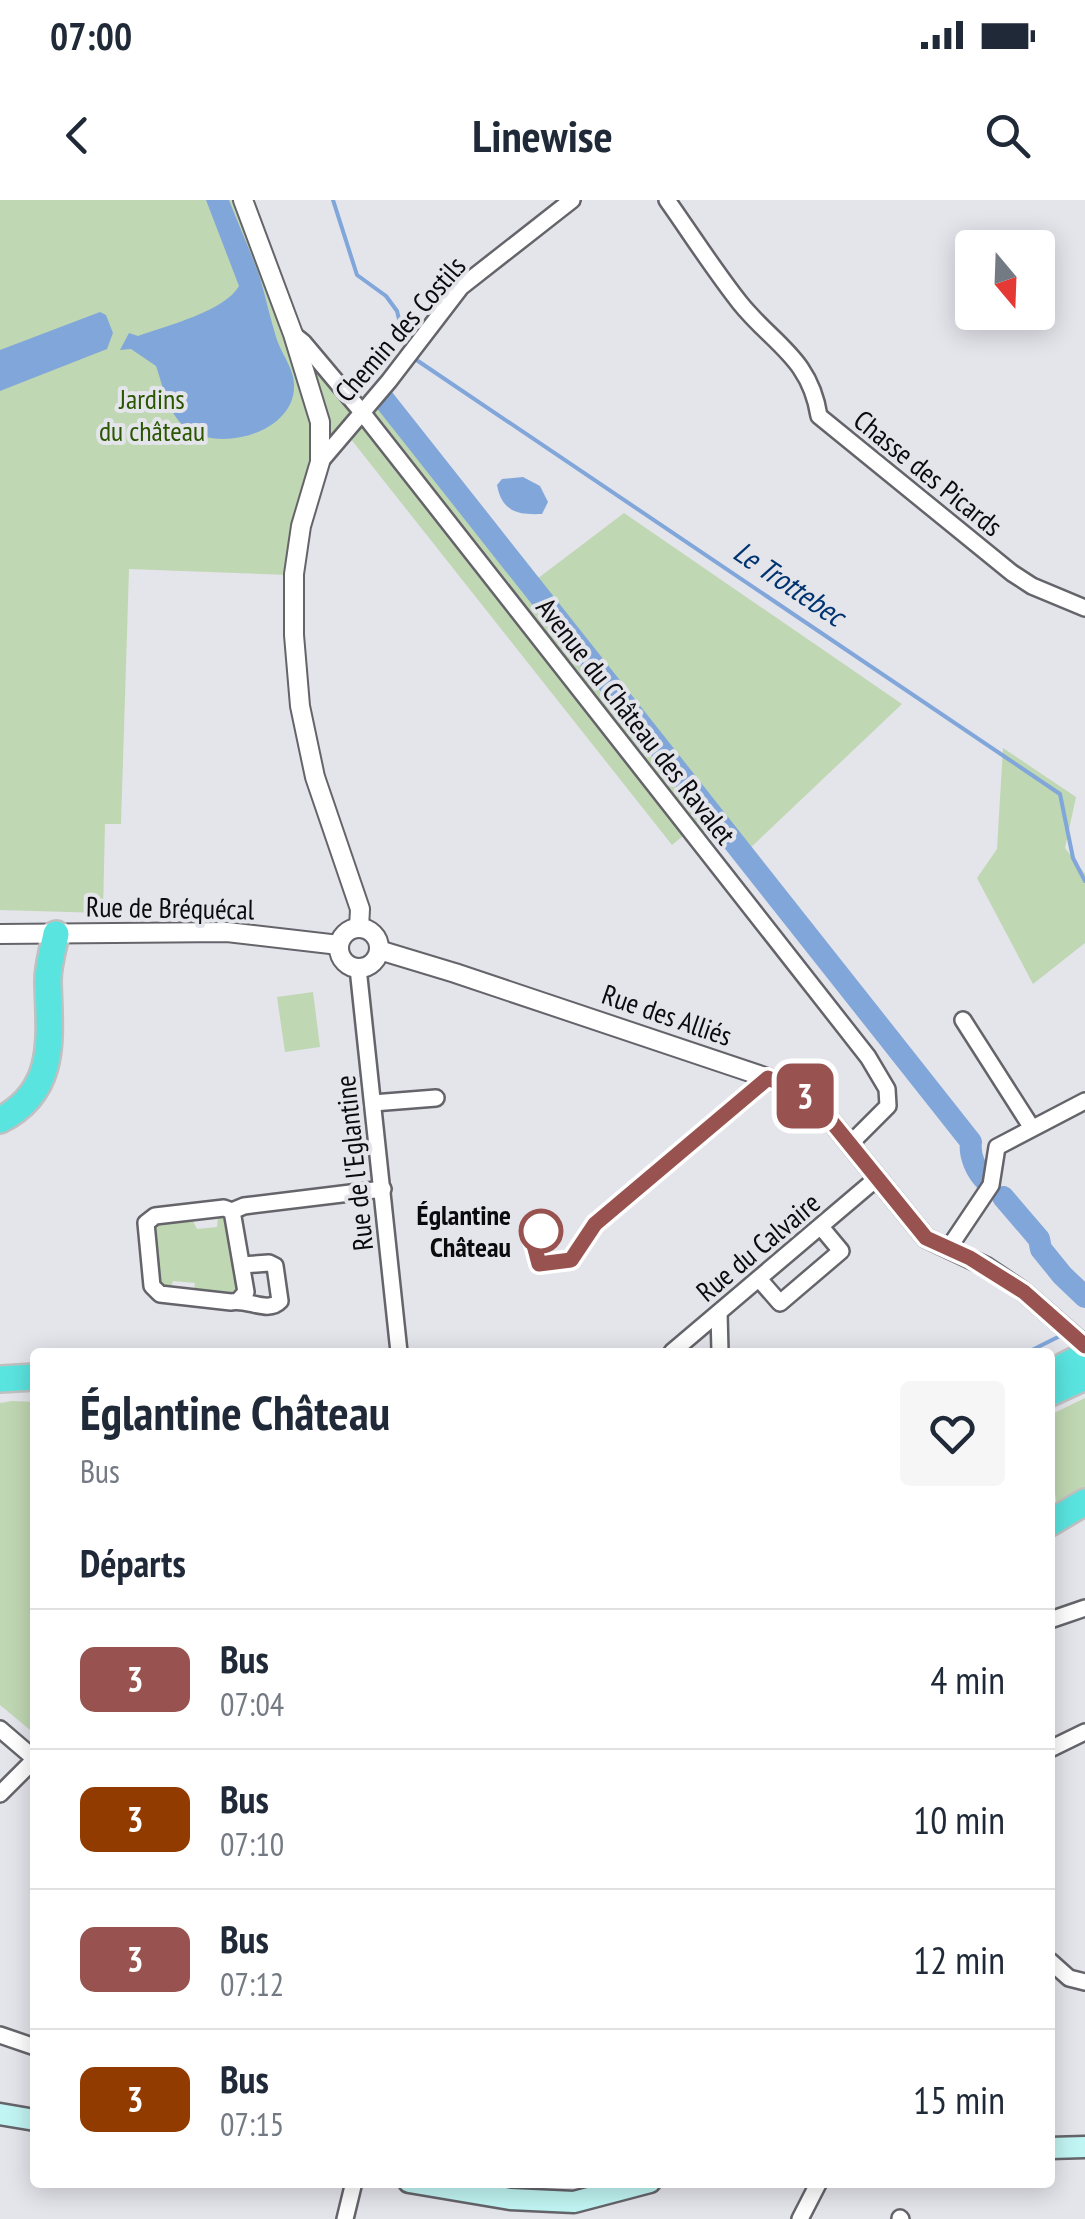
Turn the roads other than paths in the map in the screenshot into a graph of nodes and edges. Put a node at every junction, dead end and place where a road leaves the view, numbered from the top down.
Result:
1 (242, 200) edge
2 (572, 200) edge
3 (667, 200) edge
4 (293, 334) junction
5 (360, 411) junction
6 (320, 462) junction
7 (1085, 608) edge
8 (359, 928) junction
9 (0, 934) edge
10 (45, 934) junction
11 (339, 945) junction
12 (379, 950) junction
13 (358, 968) junction
14 (964, 1020) dead end
15 (436, 1098) dead end
16 (1085, 1101) edge
17 (373, 1104) junction
18 (0, 1120) edge
19 (1032, 1128) junction
20 (850, 1144) junction
21 (876, 1179) junction
22 (383, 1190) junction
23 (232, 1210) junction
24 (820, 1227) junction
25 (948, 1249) junction
26 (242, 1265) junction
27 (759, 1279) junction
28 (239, 1300) junction
29 (718, 1313) junction
30 (399, 1348) edge
31 (677, 1348) edge
32 (720, 1348) edge
33 (1082, 1359) edge
34 (30, 1362) edge
35 (1055, 1371) edge
36 (1, 1375) edge
37 (30, 1377) edge
38 (1055, 1389) edge
39 (1085, 1502) edge
40 (1055, 1519) edge
41 (1085, 1608) edge
42 (1055, 1618) edge
43 (0, 1729) edge
44 (1085, 1732) edge
45 (1055, 1747) edge
46 (30, 1755) edge
47 (30, 1764) edge
48 (0, 1794) edge
49 (1055, 1966) edge
50 (1085, 1982) edge
51 (0, 2035) edge
52 (30, 2045) edge
53 (0, 2114) edge
54 (30, 2119) edge
55 (1085, 2147) edge
56 (1055, 2148) edge
57 (353, 2188) edge
58 (476, 2188) edge
59 (635, 2188) edge
60 (816, 2188) edge
61 (510, 2191) edge
62 (578, 2211) edge
63 (345, 2219) edge
64 (800, 2219) edge

1 - 4 street
2 - 5 street, Chemin des Costils
3 - 7 street, Chasse des Picards
4 - 5 street, Avenue du Château des Ravalet
4 - 6 street
5 - 6 street, Chemin des Costils
5 - 20 street, Avenue du Château des Ravalet
6 - 8 street
8 - 11 street
8 - 12 street
9 - 10 street, Rue de Bréquécal
10 - 11 street, Rue de Bréquécal
10 - 18 highway
11 - 13 street
12 - 13 street
12 - 20 street, Rue des Alliés
13 - 17 street, Rue de l'Eglantine
14 - 19 street
15 - 17 street
16 - 19 street
17 - 22 street, Rue de l'Eglantine
19 - 25 street
20 - 21 street, Rue des Alliés
21 - 24 street, Rue du Calvaire
21 - 25 street, Rue des Alliés
22 - 23 street
22 - 30 street, Rue de l'Eglantine
23 - 26 street
23 - 28 street
24 - 27 street, Rue du Calvaire
24 - 27 street
25 - 33 street, Rue des Alliés
26 - 28 street
26 - 28 street
27 - 29 street, Rue du Calvaire
29 - 31 street, Rue du Calvaire
29 - 32 street
33 - 35 highway
33 - 38 highway
34 - 36 highway
36 - 37 highway
39 - 40 highway
41 - 42 street
43 - 46 street
44 - 45 street
47 - 48 street
49 - 50 street
51 - 52 street
53 - 54 main road
55 - 56 main road
57 - 63 street
58 - 61 main road
59 - 62 main road
60 - 64 street
61 - 62 main road

